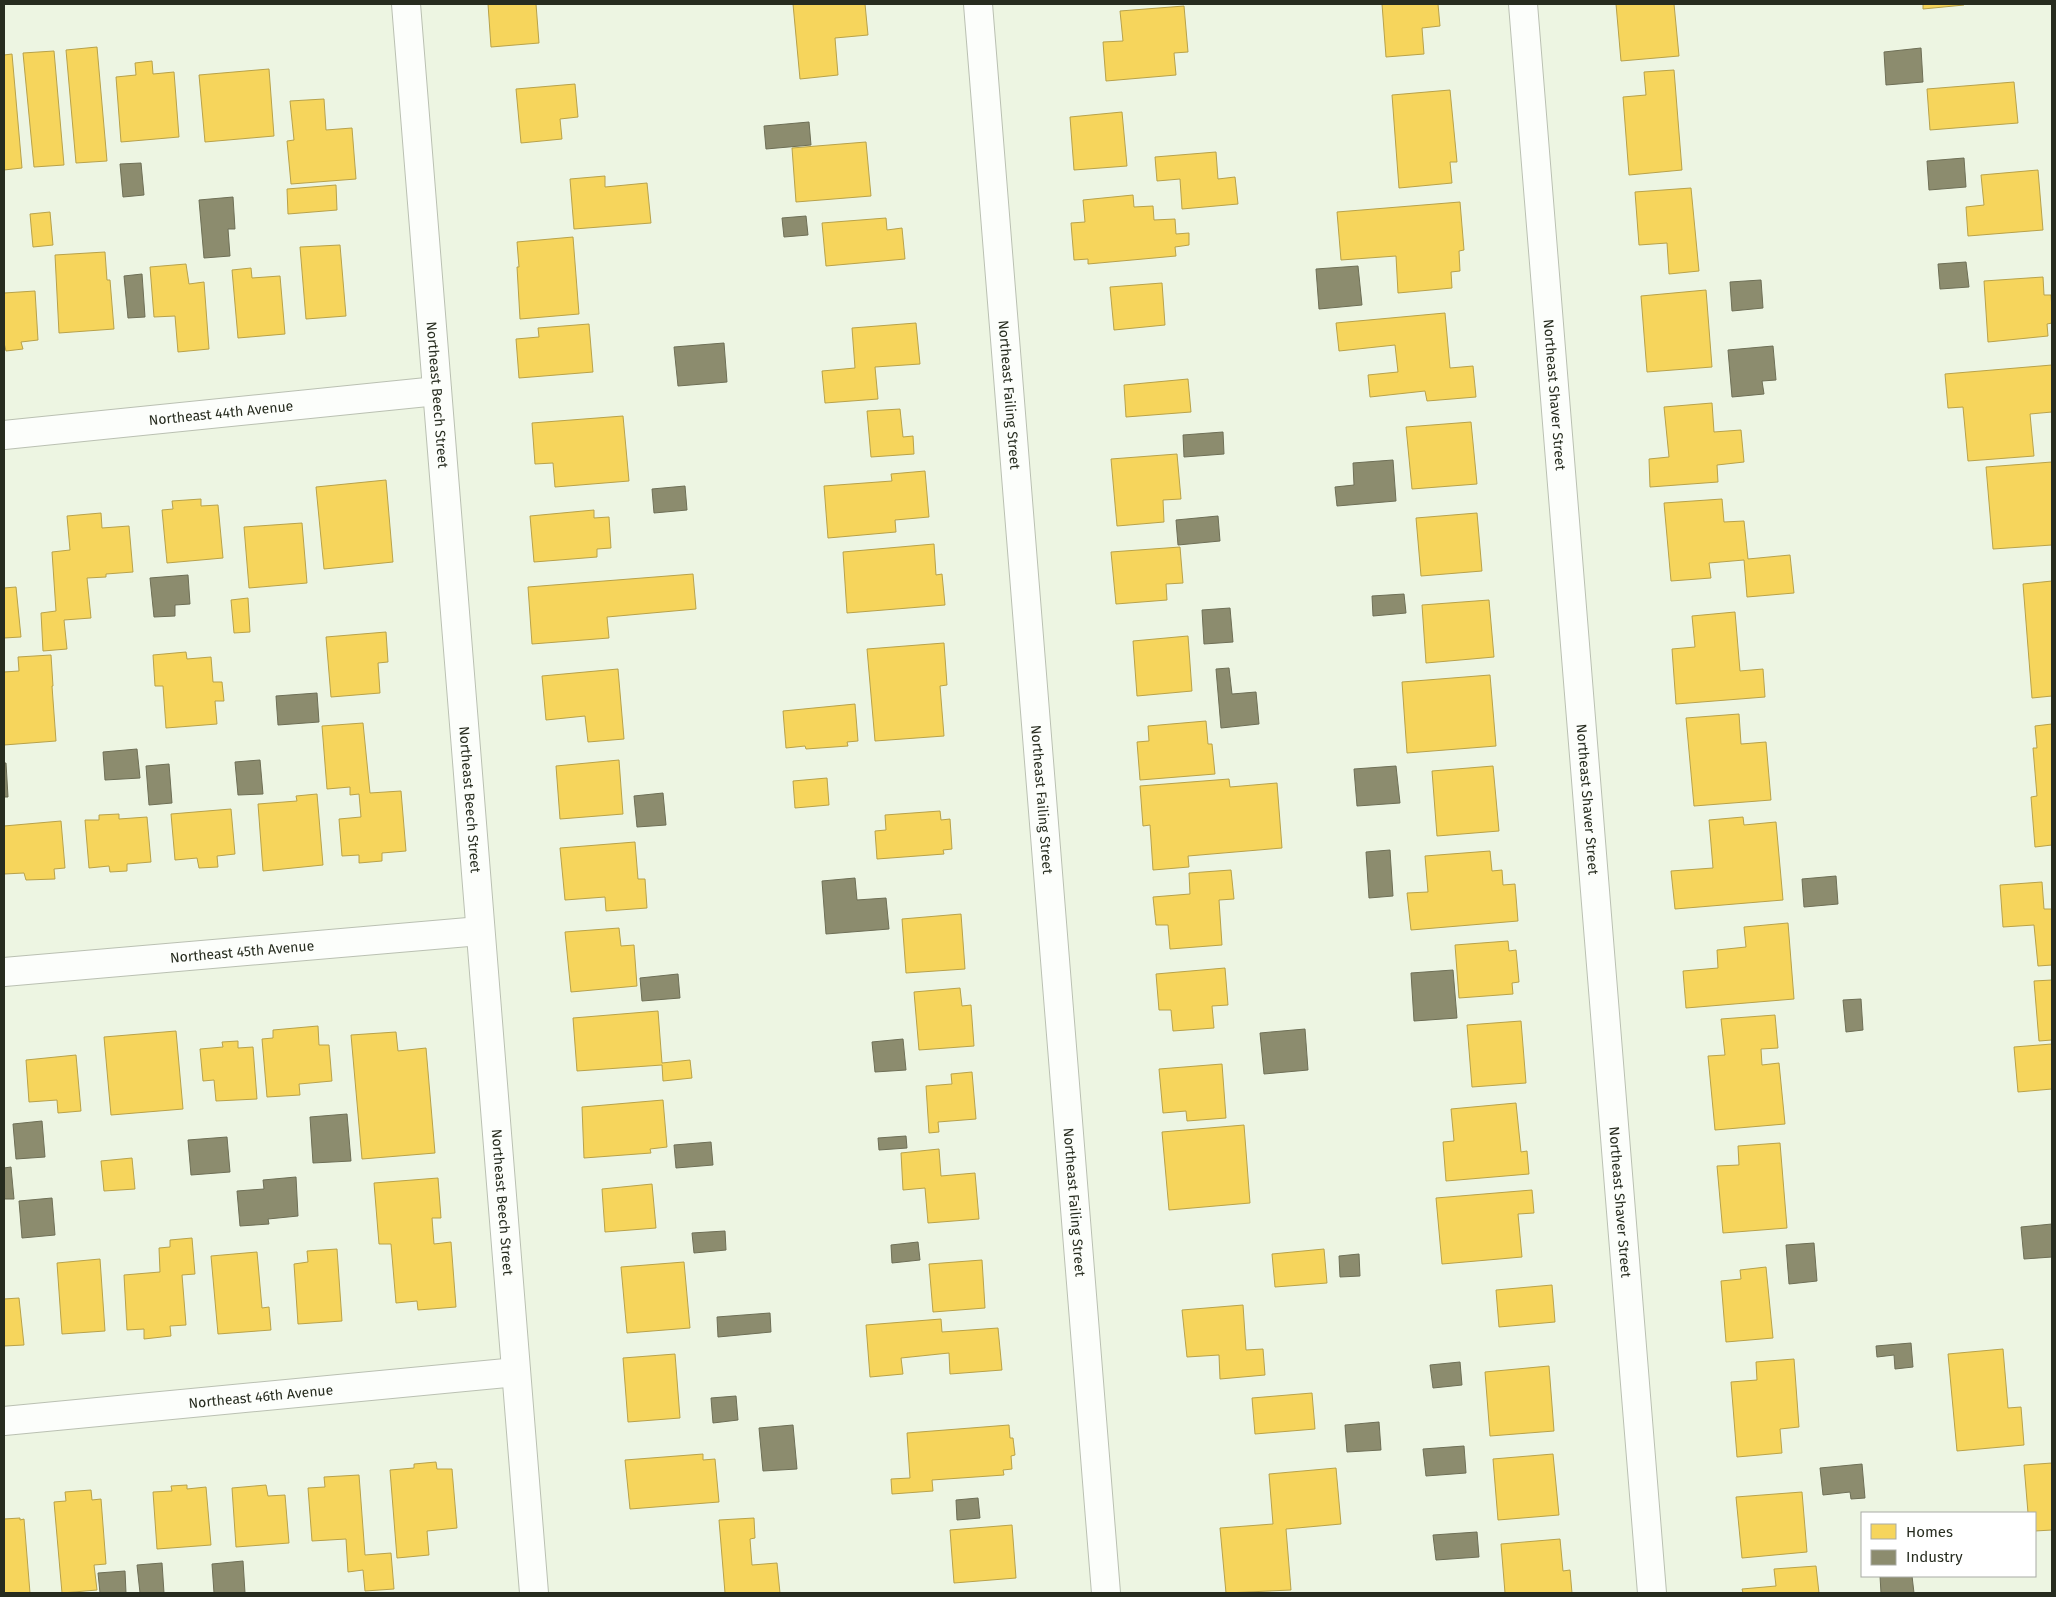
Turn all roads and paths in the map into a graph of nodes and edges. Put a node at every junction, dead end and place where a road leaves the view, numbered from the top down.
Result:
1 (406, 4) edge
2 (978, 4) edge
3 (1524, 4) edge
4 (437, 391) junction
5 (4, 435) edge
6 (480, 931) junction
7 (4, 972) edge
8 (516, 1372) junction
9 (4, 1421) edge
10 (534, 1593) edge
11 (1106, 1593) edge
12 (1652, 1593) edge

1 - 4 street, Northeast Beech Street
2 - 11 street, Northeast Failing Street
3 - 12 street, Northeast Shaver Street
4 - 5 street, Northeast 44th Avenue
4 - 6 street, Northeast Beech Street
6 - 7 street, Northeast 45th Avenue
6 - 8 street, Northeast Beech Street
8 - 9 street, Northeast 46th Avenue
8 - 10 street, Northeast Beech Street

